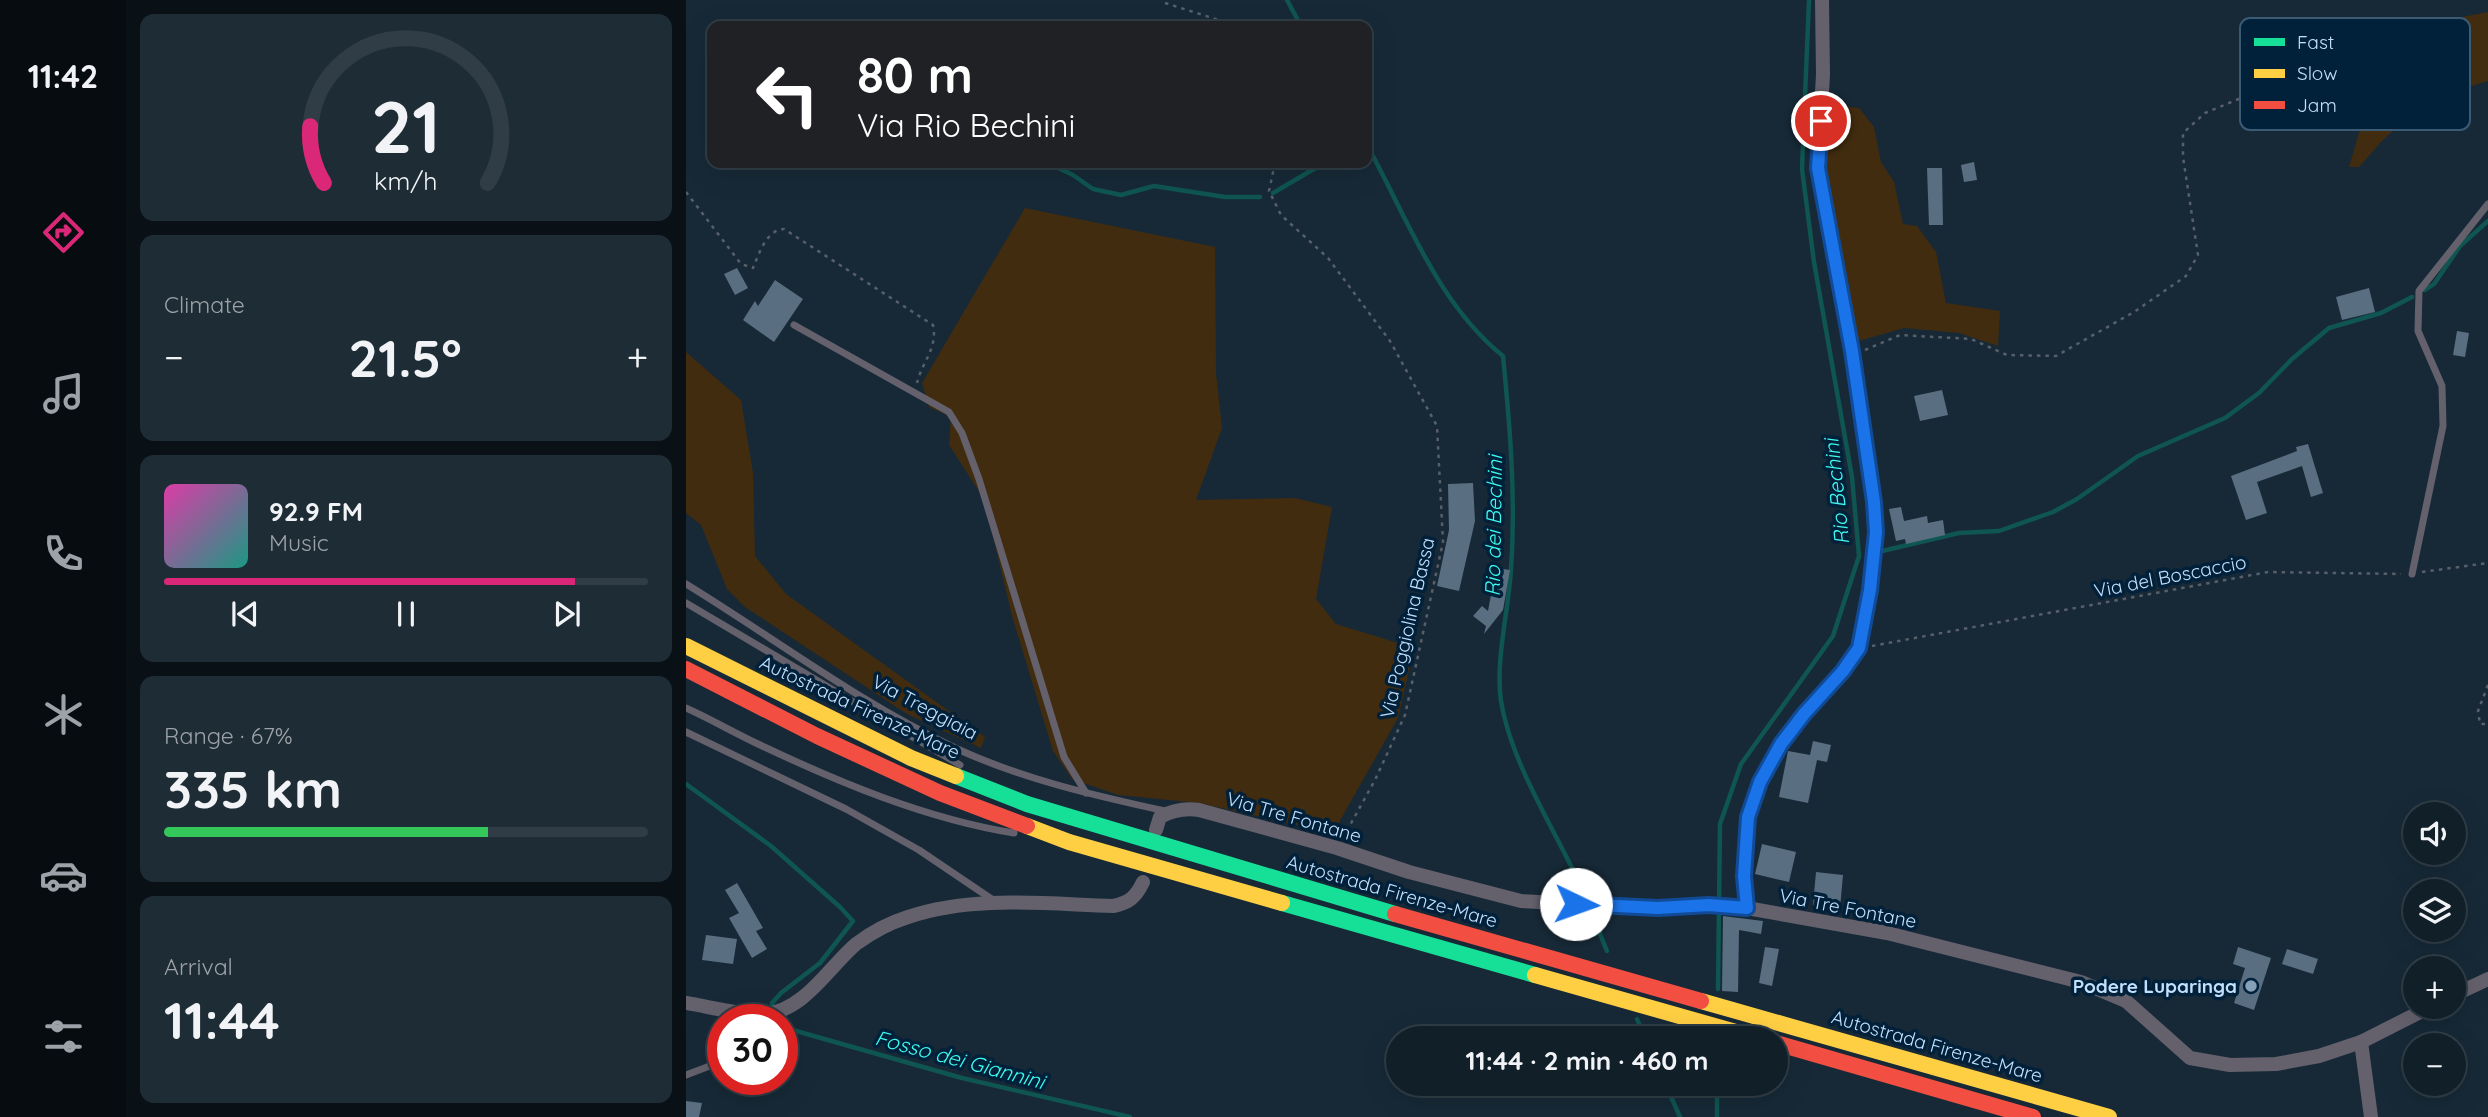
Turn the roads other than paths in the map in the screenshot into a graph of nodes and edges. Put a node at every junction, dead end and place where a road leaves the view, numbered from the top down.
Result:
1 (1822, 0) edge
2 (2488, 204) edge
3 (794, 325) dead end
4 (2412, 574) road end
5 (686, 584) edge
6 (686, 603) edge
7 (686, 646) edge
8 (686, 669) edge
9 (686, 708) edge
10 (696, 712) junction
11 (686, 715) edge
12 (686, 732) edge
13 (1086, 793) junction
14 (1027, 804) junction
15 (1169, 812) junction
16 (1156, 831) dead end
17 (1069, 842) junction
18 (1143, 882) dead end
19 (996, 902) junction
20 (1747, 908) junction
21 (2488, 979) edge
22 (2466, 989) edge
23 (686, 1003) edge
24 (792, 1004) edge
25 (707, 1006) edge
26 (2406, 1019) edge
27 (1714, 1026) edge
28 (2361, 1042) junction
29 (1788, 1046) edge
30 (707, 1067) edge
31 (686, 1075) edge
32 (2033, 1117) edge
33 (2109, 1117) edge
34 (2371, 1117) edge

1 - 20 street
2 - 4 lane
3 - 13 lane
5 - 13 lane, Via Treggiaia
6 - 14 lane
7 - 14 highway, Autostrada Firenze-Mare
8 - 17 highway
9 - 10 lane
10 - 11 lane
10 - 17 lane
12 - 19 lane
13 - 15 lane, Via Treggiaia
14 - 33 highway, Autostrada Firenze-Mare
15 - 16 street
15 - 20 street, Via Tre Fontane
17 - 27 highway
18 - 19 street
19 - 24 street
20 - 28 street, Via Tre Fontane
21 - 22 street
23 - 25 street
26 - 28 street, Via Tre Fontane
28 - 34 street
29 - 32 highway
30 - 31 lane

